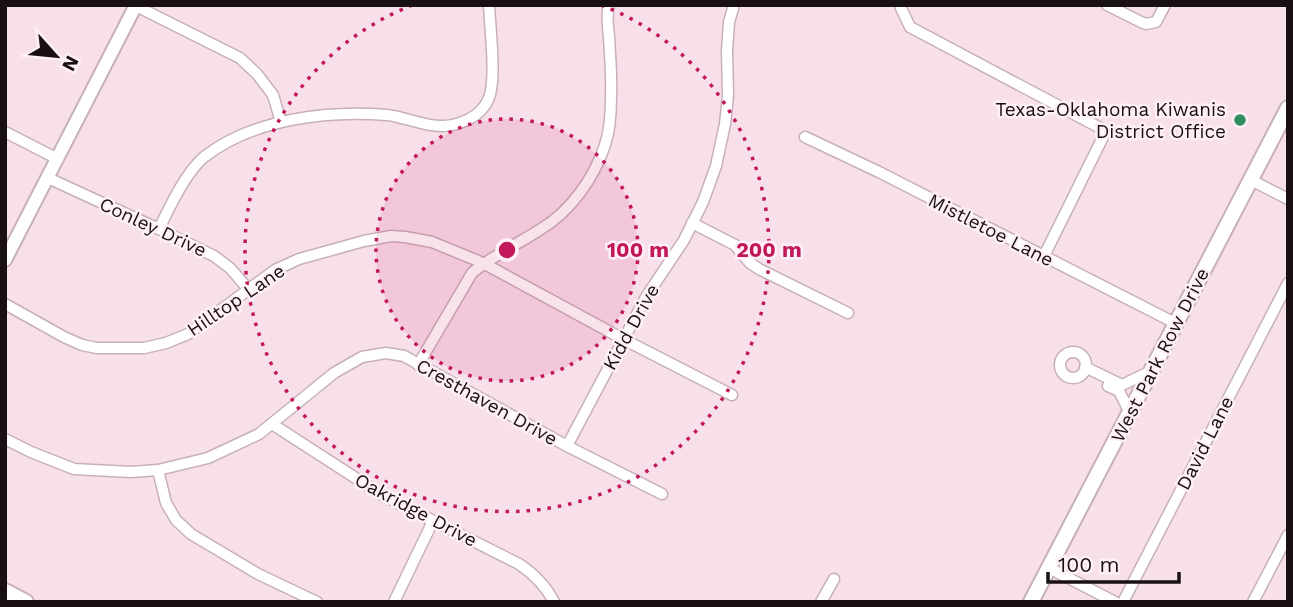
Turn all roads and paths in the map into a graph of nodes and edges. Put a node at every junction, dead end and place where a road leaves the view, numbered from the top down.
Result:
1 (136, 5) edge
2 (489, 5) edge
3 (609, 5) edge
4 (734, 5) edge
5 (1107, 5) edge
6 (1165, 5) edge
7 (901, 8) dead end
8 (1288, 108) edge
9 (281, 122) junction
10 (5, 132) edge
11 (805, 137) dead end
12 (58, 159) junction
13 (47, 178) junction
14 (1251, 180) junction
15 (1288, 199) edge
16 (692, 223) junction
17 (159, 229) junction
18 (1044, 256) junction
19 (5, 260) edge
20 (483, 263) junction
21 (1288, 283) edge
22 (249, 290) junction
23 (5, 304) edge
24 (848, 313) dead end
25 (1177, 324) junction
26 (623, 340) junction
27 (418, 365) junction
28 (1084, 370) dead end
29 (1153, 370) junction
30 (1120, 388) junction
31 (732, 395) dead end
32 (1130, 413) junction
33 (272, 424) junction
34 (5, 439) edge
35 (567, 446) junction
36 (158, 470) junction
37 (662, 494) dead end
38 (433, 521) junction
39 (1288, 535) edge
40 (1049, 568) junction
41 (834, 579) dead end
42 (5, 591) edge
43 (26, 602) edge
44 (317, 602) edge
45 (394, 602) edge
46 (554, 602) edge
47 (821, 602) edge
48 (1031, 602) edge
49 (1115, 602) edge
50 (1123, 602) edge
51 (1253, 602) edge

1 - 9 street
1 - 12 street
2 - 9 street
3 - 20 street
4 - 16 street, Kidd Drive
5 - 6 street
7 - 18 street
8 - 14 main road, West Park Row Drive
9 - 17 street
10 - 12 street
11 - 18 street, Mistletoe Lane
12 - 13 street
13 - 17 street, Conley Drive
13 - 19 street
14 - 15 street
14 - 25 main road, West Park Row Drive
16 - 24 street
16 - 26 street, Kidd Drive
17 - 22 street, Conley Drive
18 - 25 street, Mistletoe Lane
20 - 22 street, Hilltop Lane
20 - 26 street, Hilltop Lane
20 - 27 street
21 - 50 street, David Lane
22 - 23 street, Hilltop Lane
25 - 29 main road, West Park Row Drive
26 - 31 street, Hilltop Lane
26 - 35 street, Kidd Drive
27 - 33 street, Cresthaven Drive
27 - 35 street, Cresthaven Drive
28 - 30 street
29 - 30 street
29 - 32 main road, West Park Row Drive
30 - 32 street
32 - 40 main road, West Park Row Drive
33 - 36 street, Cresthaven Drive
33 - 38 street, Oakridge Drive
34 - 36 street, Cresthaven Drive
35 - 37 street, Cresthaven Drive
36 - 44 street
38 - 45 street
38 - 46 street, Oakridge Drive
39 - 51 street
40 - 48 main road, West Park Row Drive
40 - 49 street
41 - 47 street
42 - 43 main road

